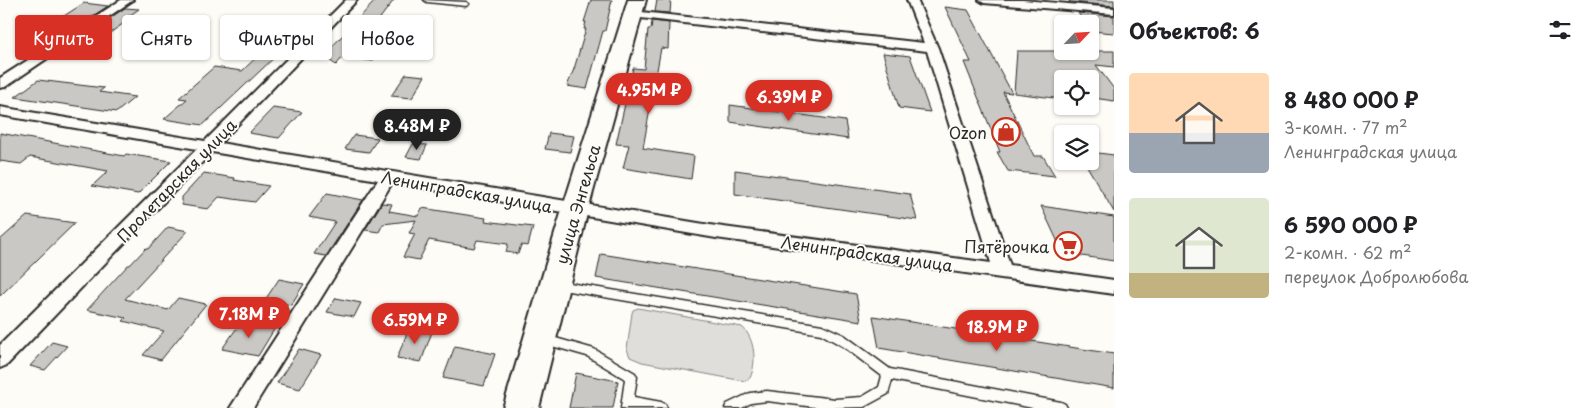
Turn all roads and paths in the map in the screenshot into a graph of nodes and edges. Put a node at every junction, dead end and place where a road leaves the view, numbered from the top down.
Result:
1 (128, 0) edge
2 (352, 0) edge
3 (427, 0) edge
4 (912, 0) edge
5 (984, 0) edge
6 (466, 4) dead end
7 (635, 7) edge
8 (1114, 11) edge
9 (932, 48) junction
10 (0, 84) edge
11 (0, 112) edge
12 (210, 146) junction
13 (388, 177) junction
14 (575, 210) junction
15 (1003, 272) junction
16 (554, 284) junction
17 (1114, 287) edge
18 (540, 339) junction
19 (0, 359) edge
20 (888, 374) junction
21 (628, 405) edge
22 (241, 408) edge
23 (521, 408) edge
24 (661, 408) edge
25 (731, 408) edge
26 (1061, 408) edge

1 - 10 street
2 - 12 street, Пролетарская улица
3 - 6 lane
4 - 9 street
5 - 8 street
7 - 9 street
7 - 14 main road, улица Энгельса
9 - 15 street
11 - 12 street, Ленинградская улица
12 - 13 street, Ленинградская улица
12 - 19 street, Пролетарская улица
13 - 14 street, Ленинградская улица
13 - 22 street
14 - 15 street, Ленинградская улица
14 - 16 main road, улица Энгельса
15 - 17 street, Ленинградская улица
16 - 18 main road, улица Энгельса
16 - 20 lane
18 - 21 lane
18 - 23 main road, улица Энгельса
20 - 25 lane
20 - 26 lane
21 - 24 lane

